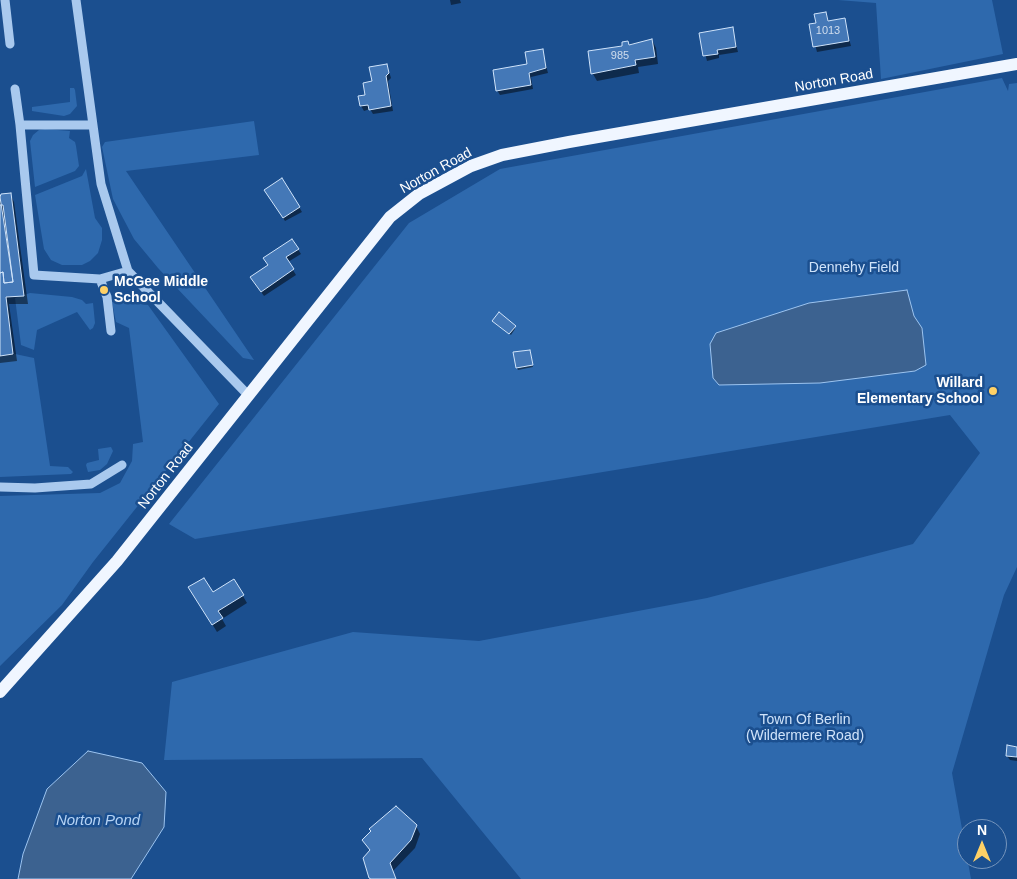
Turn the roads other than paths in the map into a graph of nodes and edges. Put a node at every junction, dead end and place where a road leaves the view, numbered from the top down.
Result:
1 (4, 0) edge
2 (76, 0) edge
3 (10, 44) dead end
4 (1017, 64) edge
5 (16, 89) dead end
6 (20, 125) junction
7 (93, 125) junction
8 (128, 271) junction
9 (100, 279) junction
10 (111, 331) dead end
11 (249, 396) junction
12 (122, 465) dead end
13 (0, 487) edge
14 (0, 692) edge

1 - 3 lane
2 - 7 lane
4 - 11 main road, Norton Road
5 - 6 lane
6 - 7 lane
6 - 9 lane
7 - 8 lane
8 - 9 lane
8 - 11 lane
9 - 10 lane
11 - 14 main road, Norton Road
12 - 13 lane

